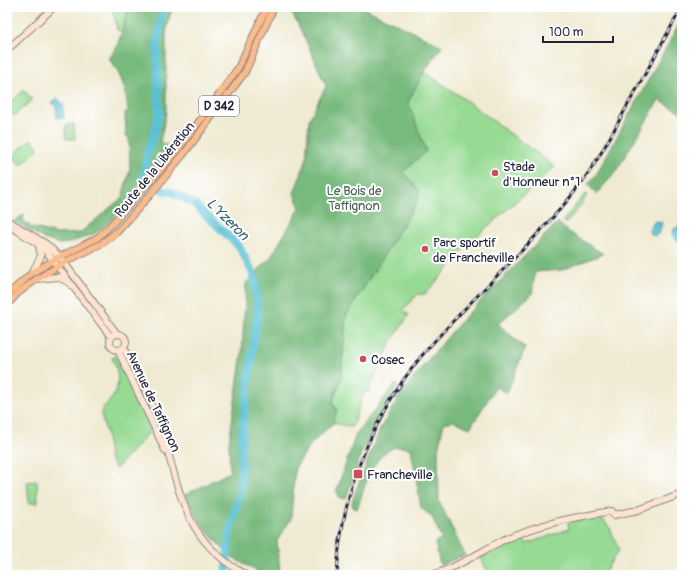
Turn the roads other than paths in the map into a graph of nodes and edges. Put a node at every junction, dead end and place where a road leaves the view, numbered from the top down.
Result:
1 (54, 7) edge
2 (267, 7) edge
3 (274, 7) edge
4 (7, 50) edge
5 (7, 220) edge
6 (7, 224) edge
7 (38, 244) junction
8 (60, 257) junction
9 (54, 260) junction
10 (65, 262) junction
11 (58, 266) junction
12 (32, 273) junction
13 (37, 279) junction
14 (71, 284) junction
15 (7, 295) edge
16 (7, 305) edge
17 (114, 336) junction
18 (121, 349) junction
19 (682, 494) edge
20 (246, 575) edge
21 (432, 575) edge

1 - 4 street
2 - 8 main road, Route de la Libération / D 342
3 - 10 main road, Route de la Libération / D 342
5 - 8 street, Avenue de Taffignon
6 - 7 street, Avenue de Taffignon
7 - 9 street, Avenue de Taffignon
7 - 12 street
8 - 9 main road, D 342
8 - 10 street, Avenue de Taffignon
9 - 11 street, Avenue de Taffignon
9 - 12 main road, D 342
10 - 11 main road, D 342
10 - 17 street, Avenue de Taffignon
11 - 13 main road, D 342
11 - 14 street, Avenue de Taffignon
12 - 15 main road, D 342
13 - 14 street
13 - 16 main road, D 342
14 - 17 street, Avenue de Taffignon
17 - 18 street, Avenue de Taffignon
17 - 18 street, Avenue de Taffignon
18 - 20 street, Avenue de Taffignon
19 - 21 street

